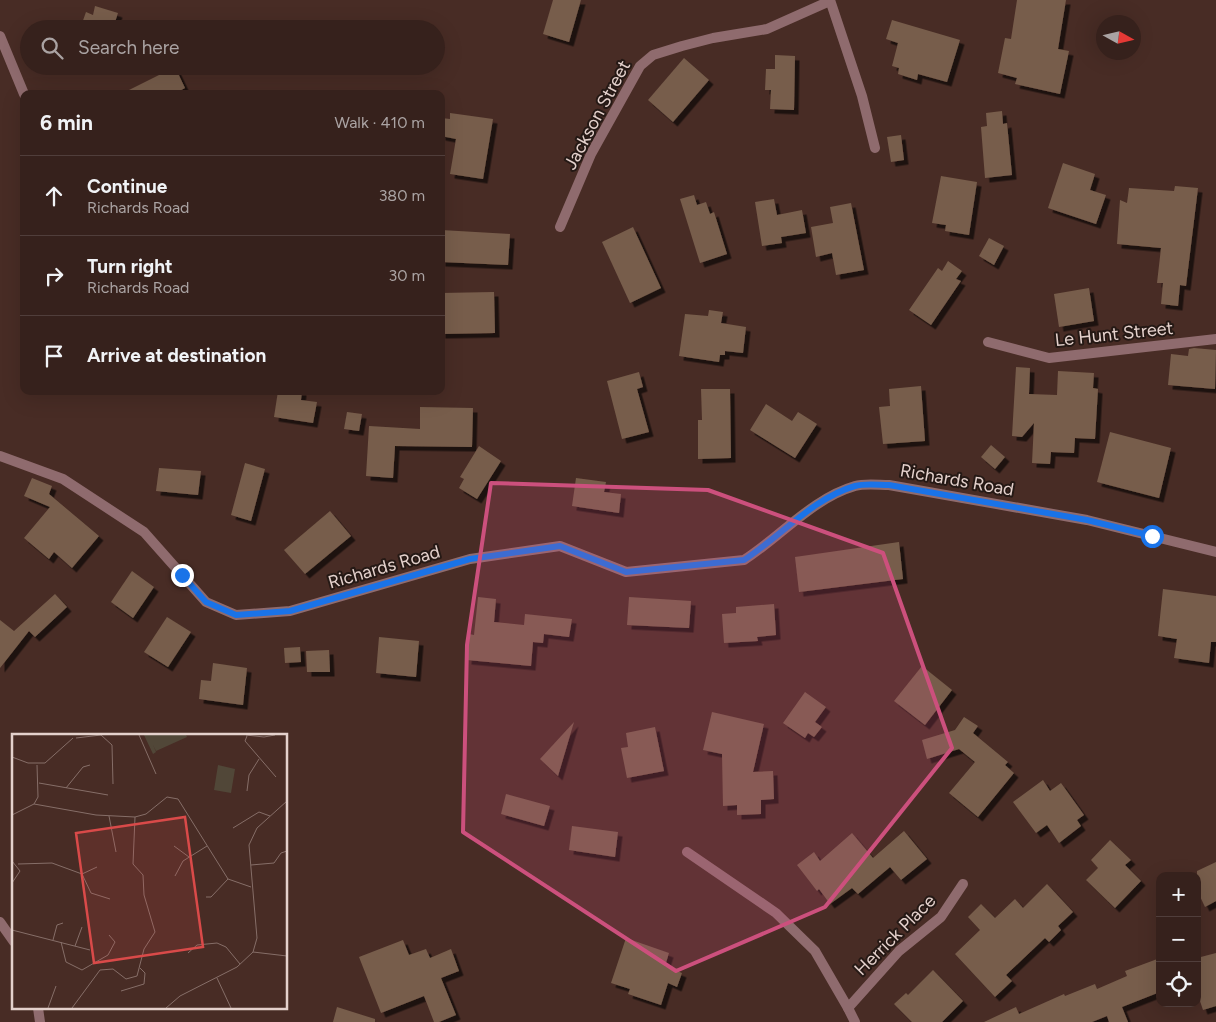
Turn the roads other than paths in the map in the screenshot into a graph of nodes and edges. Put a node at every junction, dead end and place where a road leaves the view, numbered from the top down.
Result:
1 (830, 0) edge
2 (0, 36) edge
3 (22, 90) edge
4 (875, 148) dead end
5 (560, 227) dead end
6 (1216, 340) edge
7 (988, 342) dead end
8 (0, 456) edge
9 (1216, 552) edge
10 (687, 852) dead end
11 (963, 884) dead end
12 (0, 922) edge
13 (12, 939) edge
14 (848, 1008) junction
15 (855, 1022) edge

1 - 4 street
1 - 5 street, Jackson Street
2 - 3 street
6 - 7 street, Le Hunt Street
8 - 9 street, Richards Road
10 - 14 street
11 - 14 street, Herrick Place
12 - 13 street
14 - 15 street

